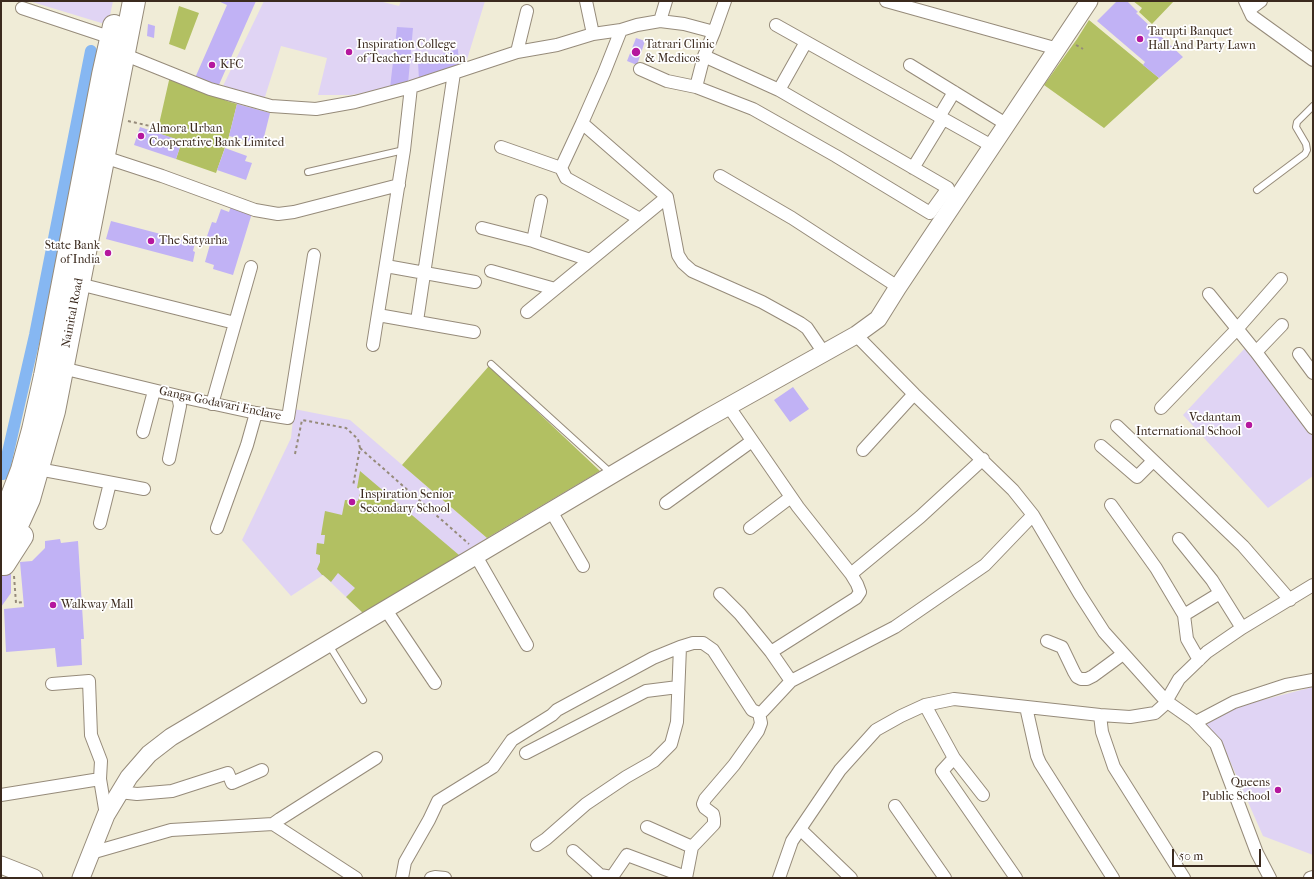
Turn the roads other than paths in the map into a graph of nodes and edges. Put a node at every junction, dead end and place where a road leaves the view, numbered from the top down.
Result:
1 (134, 1) edge
2 (586, 1) edge
3 (666, 1) edge
4 (725, 1) edge
5 (886, 1) edge
6 (1089, 1) edge
7 (1261, 1) edge
8 (1247, 6) edge
9 (22, 8) dead end
10 (527, 11) dead end
11 (660, 21) junction
12 (776, 25) dead end
13 (621, 30) junction
14 (714, 32) junction
15 (119, 33) edge
16 (593, 34) junction
17 (806, 42) junction
18 (1058, 49) junction
19 (517, 52) junction
20 (704, 56) junction
21 (1313, 60) edge
22 (910, 65) dead end
23 (640, 68) dead end
24 (454, 73) junction
25 (411, 87) junction
26 (696, 87) junction
27 (779, 90) junction
28 (954, 92) junction
29 (1313, 106) edge
30 (941, 118) junction
31 (582, 123) junction
32 (1006, 124) junction
33 (992, 146) junction
34 (501, 147) dead end
35 (404, 150) junction
36 (104, 157) junction
37 (560, 168) junction
38 (913, 168) junction
39 (308, 172) dead end
40 (720, 176) dead end
41 (399, 185) junction
42 (1257, 190) dead end
43 (667, 197) junction
44 (542, 201) dead end
45 (640, 219) junction
46 (482, 228) dead end
47 (532, 241) junction
48 (314, 256) dead end
49 (590, 260) junction
50 (386, 266) junction
51 (251, 267) dead end
52 (491, 271) dead end
53 (424, 273) junction
54 (1281, 279) dead end
55 (475, 282) dead end
56 (79, 284) junction
57 (898, 287) junction
58 (555, 289) junction
59 (1210, 294) dead end
60 (527, 312) dead end
61 (378, 316) junction
62 (417, 321) junction
63 (235, 323) junction
64 (1282, 325) dead end
65 (1237, 329) junction
66 (474, 332) dead end
67 (856, 335) junction
68 (373, 345) dead end
69 (1256, 352) junction
70 (824, 353) junction
71 (1299, 354) dead end
72 (491, 364) dead end
73 (62, 368) junction
74 (1313, 373) edge
75 (154, 391) junction
76 (914, 394) junction
77 (178, 396) junction
78 (212, 404) junction
79 (729, 407) junction
80 (1161, 408) dead end
81 (256, 413) junction
82 (1117, 426) dead end
83 (1313, 428) edge
84 (143, 432) dead end
85 (752, 441) junction
86 (1101, 446) dead end
87 (862, 450) dead end
88 (169, 459) dead end
89 (983, 459) junction
90 (1153, 461) junction
91 (38, 470) junction
92 (613, 475) junction
93 (110, 482) junction
94 (144, 489) dead end
95 (791, 497) junction
96 (666, 503) dead end
97 (1111, 505) dead end
98 (551, 511) junction
99 (1033, 515) junction
100 (1, 517) edge
101 (100, 523) dead end
102 (217, 528) dead end
103 (750, 528) dead end
104 (1179, 539) dead end
105 (5, 554) edge
106 (478, 555) junction
107 (583, 566) dead end
108 (852, 574) junction
109 (1313, 585) edge
110 (1220, 593) junction
111 (720, 594) dead end
112 (1290, 600) junction
113 (386, 610) junction
114 (1184, 615) junction
115 (1242, 628) junction
116 (1047, 641) dead end
117 (329, 644) junction
118 (527, 645) dead end
119 (680, 647) junction
120 (771, 652) junction
121 (1123, 654) junction
122 (1199, 660) junction
123 (1313, 680) edge
124 (791, 681) junction
125 (435, 683) dead end
126 (52, 684) dead end
127 (678, 686) junction
128 (363, 700) dead end
129 (1166, 701) junction
130 (926, 705) junction
131 (1026, 707) junction
132 (759, 713) junction
133 (1100, 716) junction
134 (1196, 722) junction
135 (526, 753) dead end
136 (376, 758) dead end
137 (954, 758) junction
138 (262, 770) dead end
139 (100, 779) junction
140 (119, 792) junction
141 (1, 795) edge
142 (983, 795) dead end
143 (895, 806) dead end
144 (106, 815) junction
145 (273, 824) junction
146 (647, 827) dead end
147 (800, 829) junction
148 (537, 845) dead end
149 (692, 848) junction
150 (573, 851) dead end
151 (91, 852) junction
152 (1, 865) edge
153 (599, 877) edge
154 (686, 877) edge
155 (34, 878) edge
156 (81, 878) edge
157 (355, 878) edge
158 (402, 878) edge
159 (431, 878) edge
160 (444, 878) edge
161 (779, 878) edge
162 (851, 878) edge
163 (945, 878) edge
164 (1016, 878) edge
165 (1112, 878) edge
166 (1184, 878) edge
167 (1270, 878) edge

1 - 15 highway, Nainital Road
2 - 16 street
3 - 11 street
4 - 14 street
5 - 18 street
6 - 18 main road
7 - 8 street
8 - 21 street
9 - 15 street
10 - 19 street
11 - 13 street
11 - 14 street
12 - 17 street
13 - 16 street
13 - 31 street
14 - 20 street
15 - 25 street
15 - 36 highway, Nainital Road
15 - 100 highway, Nainital Road
16 - 19 street
17 - 27 street
17 - 30 street
18 - 32 main road
19 - 24 street
20 - 26 street
20 - 27 street
22 - 28 street
23 - 26 street
24 - 25 street
24 - 53 street
25 - 35 street
26 - 38 street
27 - 38 street
28 - 30 street
28 - 32 street
29 - 42 lane
30 - 33 street
30 - 38 street
31 - 37 street
31 - 43 street
32 - 33 main road
33 - 57 main road
34 - 37 street
35 - 39 lane
35 - 41 street
36 - 41 street
36 - 56 highway, Nainital Road
37 - 45 street
40 - 57 street
41 - 50 street
43 - 45 street
43 - 70 street
44 - 47 street
45 - 49 street
46 - 47 street
47 - 49 street
48 - 81 street, Ganga Godavari Enclave
49 - 58 street
50 - 53 street
50 - 61 street
51 - 63 street
52 - 58 street
53 - 55 street
53 - 62 street
54 - 65 street
56 - 63 street
56 - 73 highway, Nainital Road
57 - 67 main road
58 - 60 street
59 - 65 street
61 - 62 street
61 - 68 street
62 - 66 street
63 - 78 street
64 - 69 street
65 - 69 street
65 - 80 street
67 - 70 main road
67 - 76 street
69 - 83 street
70 - 79 main road
71 - 74 street
72 - 92 lane
73 - 75 street, Ganga Godavari Enclave
73 - 91 highway, Nainital Road
75 - 77 street, Ganga Godavari Enclave
75 - 84 street
76 - 87 street
76 - 89 street
77 - 78 street, Ganga Godavari Enclave
77 - 88 street
78 - 81 street, Ganga Godavari Enclave
79 - 85 street
79 - 92 main road
81 - 102 street
82 - 90 street
85 - 95 street
85 - 96 street
86 - 90 street
89 - 99 street
89 - 108 street
90 - 112 street
91 - 93 street
91 - 105 highway, Nainital Road
92 - 98 main road
93 - 94 street
93 - 101 street
95 - 103 street
95 - 108 street
97 - 114 street
98 - 106 main road
98 - 107 street
99 - 121 street
99 - 124 street
104 - 110 street
106 - 113 main road
106 - 118 street
108 - 120 street
109 - 112 street
110 - 114 street
110 - 115 street
111 - 120 street
112 - 115 street
113 - 117 main road
113 - 125 street
114 - 122 street
115 - 122 street
116 - 121 street
117 - 128 lane
117 - 140 main road
119 - 127 street
119 - 132 street
119 - 158 street
120 - 124 street
121 - 129 street
122 - 129 street
123 - 134 street
124 - 132 street
126 - 139 street
127 - 135 street
127 - 148 street
129 - 133 street
129 - 134 street
130 - 131 street
130 - 137 street
130 - 147 street
131 - 133 street
131 - 165 street
132 - 149 street
133 - 166 street
134 - 167 street
136 - 145 street
137 - 142 street
137 - 164 street
138 - 140 street
139 - 141 street
139 - 144 street
140 - 144 main road
143 - 163 street
144 - 151 main road
145 - 151 street
145 - 157 street
146 - 149 street
147 - 161 street
147 - 162 street
149 - 154 street
150 - 153 street
151 - 156 main road
152 - 155 main road
153 - 154 street
159 - 160 street

